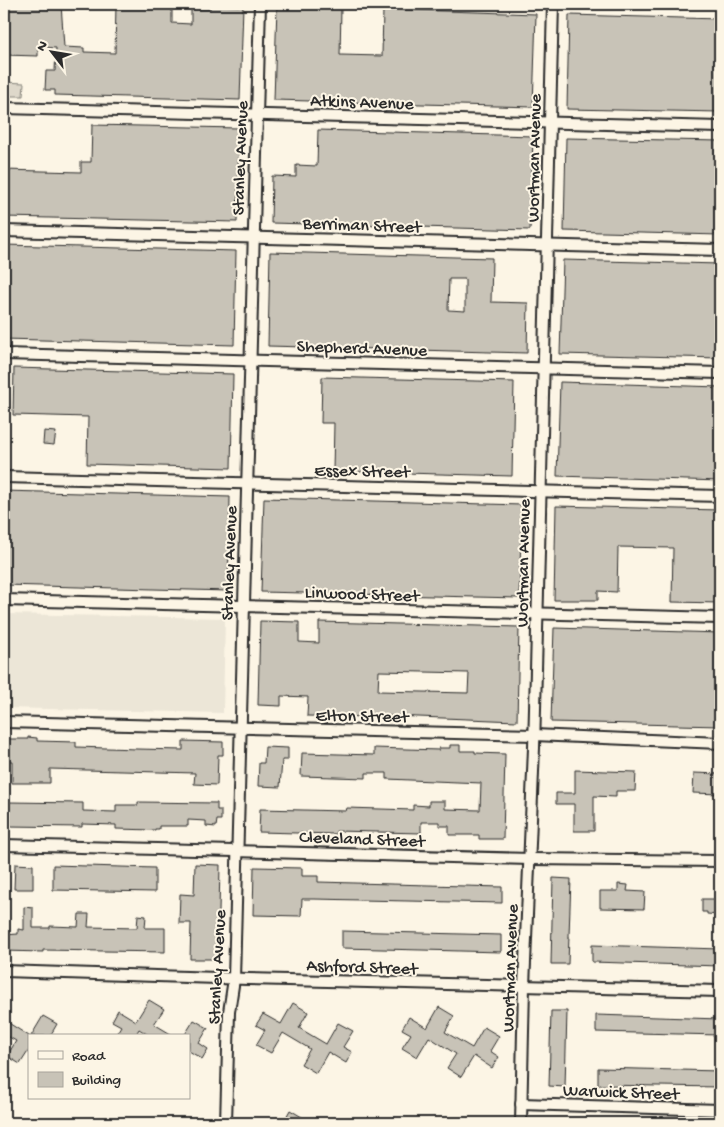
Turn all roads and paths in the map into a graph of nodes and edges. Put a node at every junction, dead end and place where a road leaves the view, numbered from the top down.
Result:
1 (260, 4) edge
2 (553, 4) edge
3 (4, 108) edge
4 (257, 115) junction
5 (550, 122) junction
6 (720, 127) edge
7 (4, 231) edge
8 (253, 237) junction
9 (546, 245) junction
10 (720, 250) edge
11 (4, 354) edge
12 (250, 360) junction
13 (543, 368) junction
14 (720, 373) edge
15 (4, 477) edge
16 (247, 483) junction
17 (540, 491) junction
18 (720, 496) edge
19 (4, 600) edge
20 (243, 606) junction
21 (536, 613) junction
22 (720, 618) edge
23 (4, 722) edge
24 (240, 728) junction
25 (534, 736) junction
26 (720, 743) edge
27 (4, 845) edge
28 (237, 851) junction
29 (530, 859) junction
30 (720, 861) edge
31 (4, 970) edge
32 (234, 979) junction
33 (524, 986) junction
34 (720, 991) edge
35 (521, 1104) junction
36 (720, 1110) edge
37 (226, 1123) edge
38 (520, 1123) edge

1 - 4 street, Stanley Avenue
2 - 5 street, Wortman Avenue
3 - 4 street, Atkins Avenue
4 - 5 street, Atkins Avenue
4 - 8 street, Stanley Avenue
5 - 6 street, Atkins Avenue
5 - 9 street, Wortman Avenue
7 - 8 street, Berriman Street
8 - 9 street, Berriman Street
8 - 12 street, Stanley Avenue
9 - 10 street, Berriman Street
9 - 13 street, Wortman Avenue
11 - 12 street, Shepherd Avenue
12 - 13 street, Shepherd Avenue
12 - 16 street, Stanley Avenue
13 - 14 street, Shepherd Avenue
13 - 17 street, Wortman Avenue
15 - 16 street, Essex Street
16 - 17 street, Essex Street
16 - 20 street, Stanley Avenue
17 - 18 street, Essex Street
17 - 21 street, Wortman Avenue
19 - 20 street, Linwood Street
20 - 21 street, Linwood Street
20 - 24 street, Stanley Avenue
21 - 22 street, Linwood Street
21 - 25 street, Wortman Avenue
23 - 24 street, Elton Street
24 - 25 street, Elton Street
24 - 28 street, Stanley Avenue
25 - 26 street, Elton Street
25 - 29 street, Wortman Avenue
27 - 28 street, Cleveland Street
28 - 29 street, Cleveland Street
28 - 32 street, Stanley Avenue
29 - 30 street, Cleveland Street
29 - 33 street, Wortman Avenue
31 - 32 street, Ashford Street
32 - 33 street, Ashford Street
32 - 37 street, Stanley Avenue
33 - 34 street, Ashford Street
33 - 35 street, Wortman Avenue
35 - 36 street, Warwick Street
35 - 38 street, Wortman Avenue

